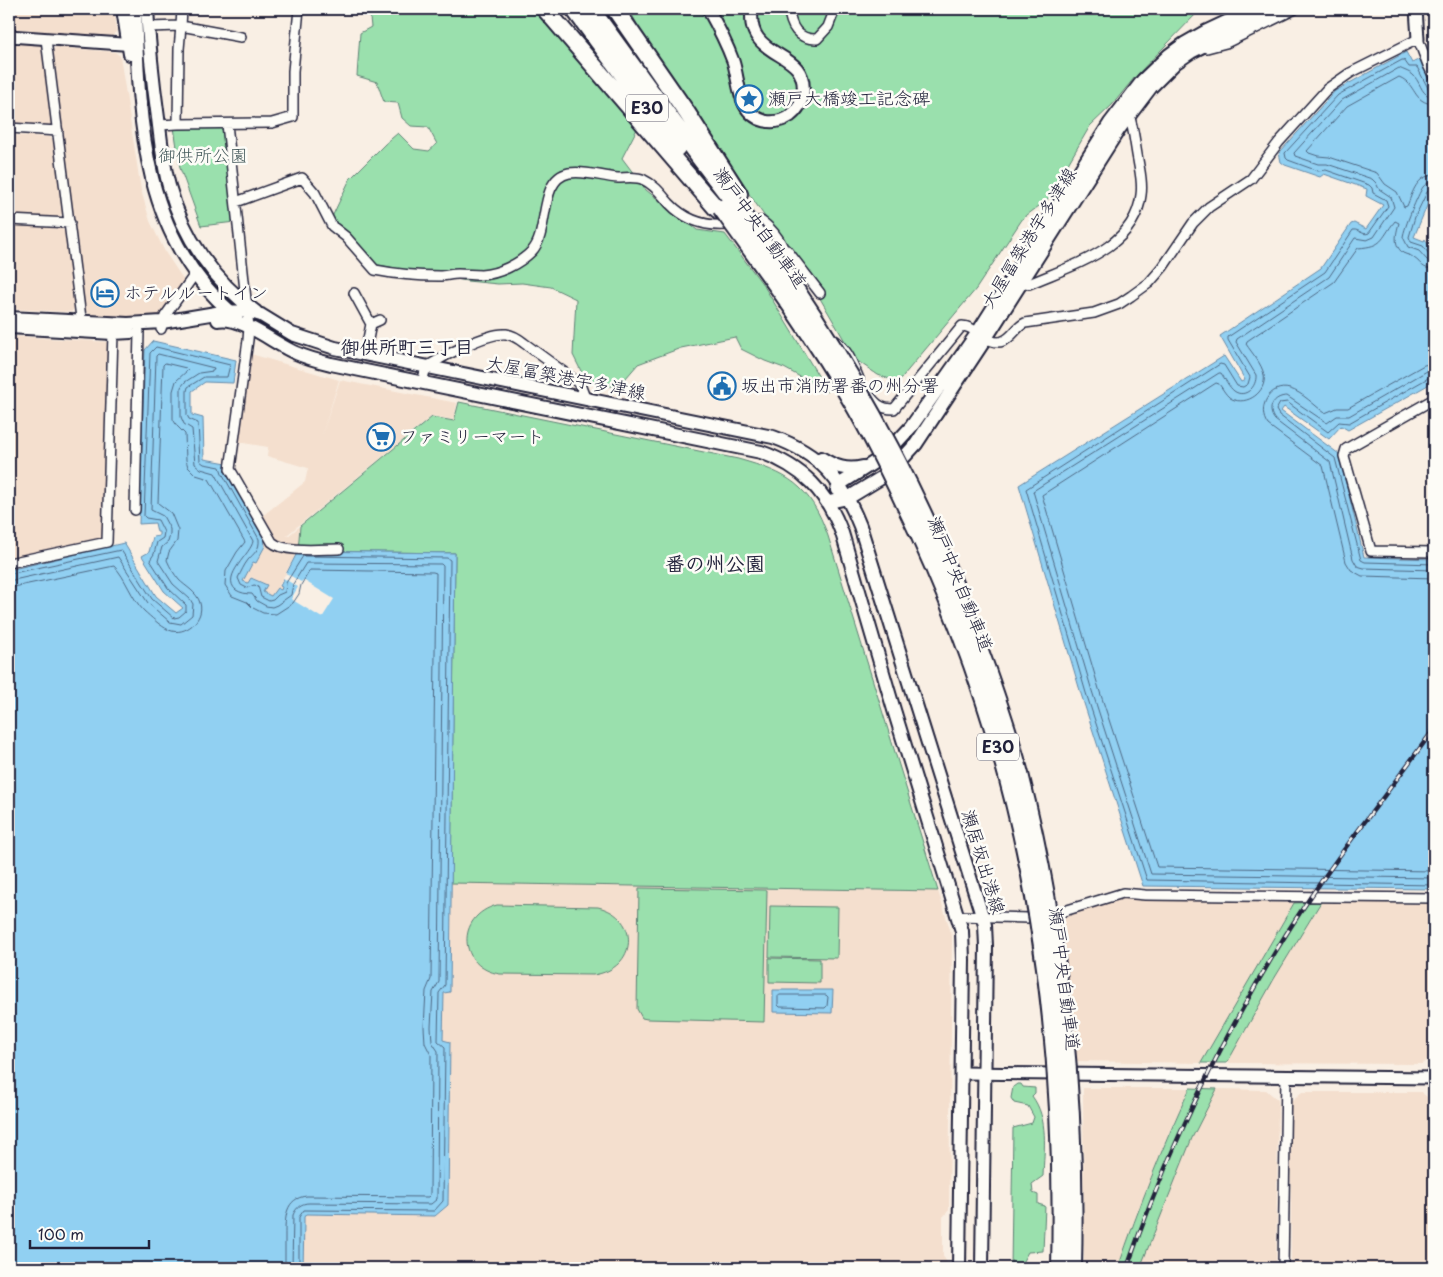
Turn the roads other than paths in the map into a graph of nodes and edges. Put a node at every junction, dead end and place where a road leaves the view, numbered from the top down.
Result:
1 (123, 9) edge
2 (135, 9) edge
3 (147, 9) edge
4 (182, 9) edge
5 (299, 9) edge
6 (545, 9) edge
7 (574, 9) edge
8 (591, 9) edge
9 (616, 9) edge
10 (708, 9) edge
11 (752, 9) edge
12 (789, 9) edge
13 (835, 9) edge
14 (1244, 9) edge
15 (1254, 9) edge
16 (1276, 9) edge
17 (1295, 9) edge
18 (1416, 9) edge
19 (1224, 22) junction
20 (181, 26) junction
21 (148, 27) junction
22 (9, 36) edge
23 (241, 37) dead end
24 (46, 39) junction
25 (1418, 39) junction
26 (132, 46) junction
27 (1192, 52) junction
28 (1434, 77) edge
29 (1125, 111) junction
30 (178, 124) junction
31 (227, 124) junction
32 (159, 125) junction
33 (9, 128) edge
34 (58, 131) junction
35 (1070, 196) junction
36 (236, 202) junction
37 (728, 204) junction
38 (9, 220) edge
39 (70, 223) junction
40 (782, 244) junction
41 (195, 274) junction
42 (217, 276) junction
43 (1022, 282) junction
44 (203, 285) junction
45 (354, 293) dead end
46 (820, 293) dead end
47 (247, 308) junction
48 (222, 313) junction
49 (196, 317) junction
50 (9, 318) edge
51 (161, 325) junction
52 (9, 327) edge
53 (82, 327) junction
54 (248, 327) junction
55 (139, 331) junction
56 (113, 333) junction
57 (982, 335) junction
58 (365, 354) junction
59 (426, 367) junction
60 (422, 383) junction
61 (1434, 399) edge
62 (586, 400) junction
63 (663, 415) junction
64 (660, 432) junction
65 (773, 437) junction
66 (873, 464) junction
67 (840, 484) junction
68 (848, 498) junction
69 (828, 502) junction
70 (135, 510) dead end
71 (339, 549) dead end
72 (1434, 552) edge
73 (9, 563) edge
74 (1434, 898) edge
75 (958, 916) junction
76 (983, 917) junction
77 (962, 1073) junction
78 (985, 1073) junction
79 (1286, 1076) junction
80 (1434, 1078) edge
81 (959, 1268) edge
82 (982, 1268) edge
83 (1060, 1268) edge
84 (1073, 1268) edge
85 (1283, 1268) edge

1 - 26 main road
2 - 26 main road
3 - 21 main road
4 - 20 street
5 - 31 street
6 - 37 highway
7 - 37 highway, 瀬戸中央自動車道 / E30
8 - 37 highway, 瀬戸中央自動車道 / E30
9 - 37 highway
10 - 11 street
12 - 13 street
14 - 19 street
15 - 19 main road, 大屋冨築港宇多津線
16 - 27 main road, 大屋冨築港宇多津線
17 - 27 street
18 - 25 street
19 - 29 main road, 大屋冨築港宇多津線
20 - 21 street
20 - 23 street
20 - 30 street
21 - 32 main road
22 - 24 street
24 - 26 street
24 - 34 street
25 - 28 street
25 - 57 street
26 - 41 main road
27 - 29 main road, 大屋冨築港宇多津線
29 - 35 main road, 大屋冨築港宇多津線
29 - 43 street
30 - 31 street
30 - 32 street
31 - 36 street
32 - 42 main road
33 - 34 street
34 - 39 street
35 - 43 main road, 大屋冨築港宇多津線
35 - 57 main road, 大屋冨築港宇多津線
36 - 40 street
36 - 47 street
37 - 83 highway, 瀬戸中央自動車道 / E30, bridge
37 - 84 highway, 瀬戸中央自動車道 / E30, bridge
38 - 39 street
39 - 53 street
40 - 46 street
40 - 57 street
41 - 44 main road
41 - 51 street
42 - 47 main road
42 - 48 main road
43 - 57 main road, 大屋冨築港宇多津線
44 - 48 main road
44 - 49 main road
45 - 58 street
47 - 48 main road, 大屋冨築港宇多津線
47 - 54 street
47 - 58 main road, 大屋冨築港宇多津線
48 - 49 main road, 大屋冨築港宇多津線
48 - 51 main road, 大屋冨築港宇多津線
48 - 54 main road
48 - 54 main road, 大屋冨築港宇多津線
49 - 51 main road, 大屋冨築港宇多津線
50 - 53 main road, 大屋冨築港宇多津線
51 - 53 main road, 大屋冨築港宇多津線
51 - 55 main road, 大屋冨築港宇多津線
52 - 53 main road, 大屋冨築港宇多津線
53 - 56 main road, 大屋冨築港宇多津線
54 - 60 main road, 大屋冨築港宇多津線
54 - 71 street
55 - 56 main road, 大屋冨築港宇多津線
55 - 70 street
56 - 73 street
57 - 66 main road, 大屋冨築港宇多津線
57 - 68 main road, 大屋冨築港宇多津線
58 - 59 main road, 大屋冨築港宇多津線
59 - 60 street
59 - 62 main road, 大屋冨築港宇多津線
59 - 62 street
60 - 64 main road, 大屋冨築港宇多津線
61 - 72 street
62 - 63 main road, 大屋冨築港宇多津線
63 - 64 main road
63 - 65 main road, 大屋冨築港宇多津線
64 - 69 main road, 大屋冨築港宇多津線
65 - 66 main road
65 - 67 main road, 大屋冨築港宇多津線
66 - 67 main road, 大屋冨築港宇多津線
67 - 68 main road, 瀬居坂出港線
67 - 69 main road, 大屋冨築港宇多津線
68 - 69 main road, 大屋冨築港宇多津線
68 - 76 main road, 瀬居坂出港線
69 - 75 main road
74 - 76 street
75 - 76 street
75 - 77 main road
76 - 78 main road, 瀬居坂出港線
77 - 78 street
77 - 81 main road
78 - 79 street
78 - 82 main road, 瀬居坂出港線
79 - 80 street
79 - 85 street

